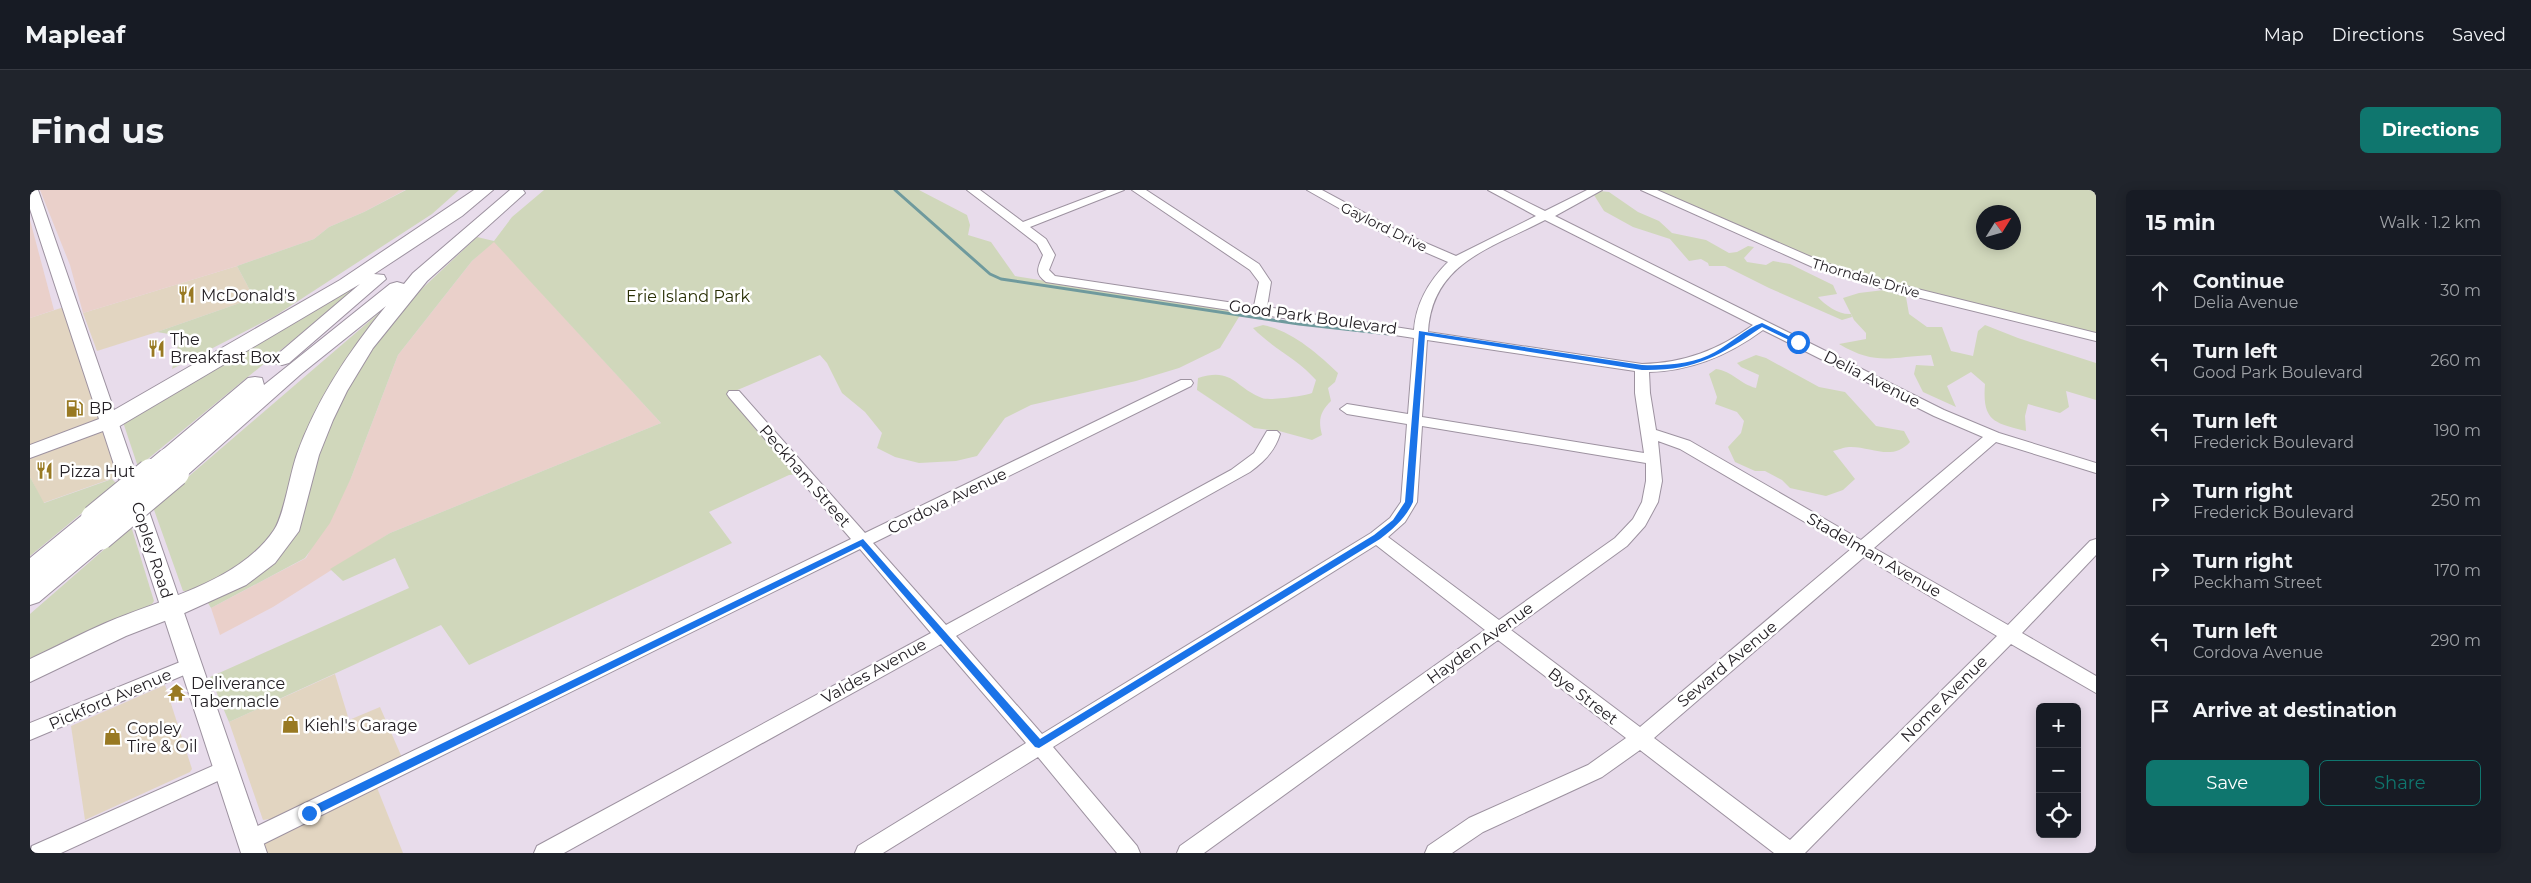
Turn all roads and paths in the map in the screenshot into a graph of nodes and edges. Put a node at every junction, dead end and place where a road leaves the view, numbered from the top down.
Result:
1 (31, 190) edge
2 (485, 190) edge
3 (973, 190) edge
4 (1118, 190) edge
5 (1138, 190) edge
6 (1313, 190) edge
7 (1494, 190) edge
8 (1596, 190) edge
9 (1647, 190) edge
10 (519, 192) edge
11 (468, 202) junction
12 (1545, 215) junction
13 (1022, 226) junction
14 (1456, 261) junction
15 (1062, 280) joint
16 (1260, 309) junction
17 (1762, 325) junction
18 (1422, 333) junction
19 (2096, 337) edge
20 (1642, 368) junction
21 (1186, 383) dead end
22 (734, 394) dead end
23 (1347, 408) dead end
24 (1414, 420) junction
25 (110, 422) junction
26 (1648, 433) junction
27 (1272, 434) dead end
28 (1994, 436) junction
29 (30, 452) edge
30 (1652, 459) junction
31 (172, 465) junction
32 (2096, 468) edge
33 (97, 527) junction
34 (1377, 537) junction
35 (863, 542) junction
36 (2096, 545) edge
37 (1863, 548) junction
38 (30, 572) edge
39 (30, 595) edge
40 (171, 608) junction
41 (1498, 630) junction
42 (942, 634) junction
43 (2010, 634) junction
44 (190, 665) junction
45 (30, 671) edge
46 (2096, 685) edge
47 (30, 732) edge
48 (1640, 739) junction
49 (1039, 744) junction
50 (226, 768) junction
51 (252, 847) edge
52 (40, 853) edge
53 (544, 853) edge
54 (865, 853) edge
55 (1130, 853) edge
56 (1187, 853) edge
57 (1435, 853) edge
58 (1791, 853) edge

1 - 25 main road, Copley Road
2 - 11 highway
3 - 13 street
4 - 13 street
5 - 16 street
6 - 14 street, Gaylord Drive
7 - 12 street, Delia Avenue
8 - 12 street
9 - 19 street, Thorndale Drive
10 - 31 highway
10 - 40 highway
11 - 25 highway
11 - 31 highway
12 - 14 street
12 - 17 street, Delia Avenue
13 - 15 street
14 - 18 street
15 - 16 street, Good Park Boulevard
16 - 18 street, Good Park Boulevard
17 - 20 street, Good Park Boulevard
17 - 28 street, Delia Avenue
18 - 20 street, Good Park Boulevard
18 - 24 street
20 - 26 street, Hayden Avenue
21 - 35 street, Cordova Avenue
22 - 35 street, Peckham Street
23 - 24 street
24 - 30 street
24 - 34 street
25 - 29 main road
25 - 40 main road, Copley Road
26 - 30 street, Hayden Avenue
26 - 37 street, Stadelman Avenue
27 - 42 street, Valdes Avenue
28 - 32 street, Delia Avenue
28 - 37 street, Seward Avenue
30 - 41 street, Hayden Avenue
31 - 33 highway, bridge
33 - 38 highway
33 - 39 highway
34 - 41 street, Bye Street
34 - 49 street
35 - 42 street, Peckham Street
35 - 51 street, Cordova Avenue
36 - 43 street, Nome Avenue
37 - 43 street, Stadelman Avenue
37 - 48 street, Seward Avenue
40 - 44 main road, Copley Road
40 - 45 highway
41 - 48 street, Bye Street
41 - 56 street, Hayden Avenue
42 - 49 street, Peckham Street
42 - 53 street, Valdes Avenue
43 - 46 street, Stadelman Avenue
43 - 58 street, Nome Avenue
44 - 47 street, Pickford Avenue
44 - 50 main road, Copley Road
48 - 57 street, Seward Avenue
48 - 58 street, Bye Street
49 - 54 street
49 - 55 street, Peckham Street
50 - 51 main road, Copley Road
50 - 52 street

